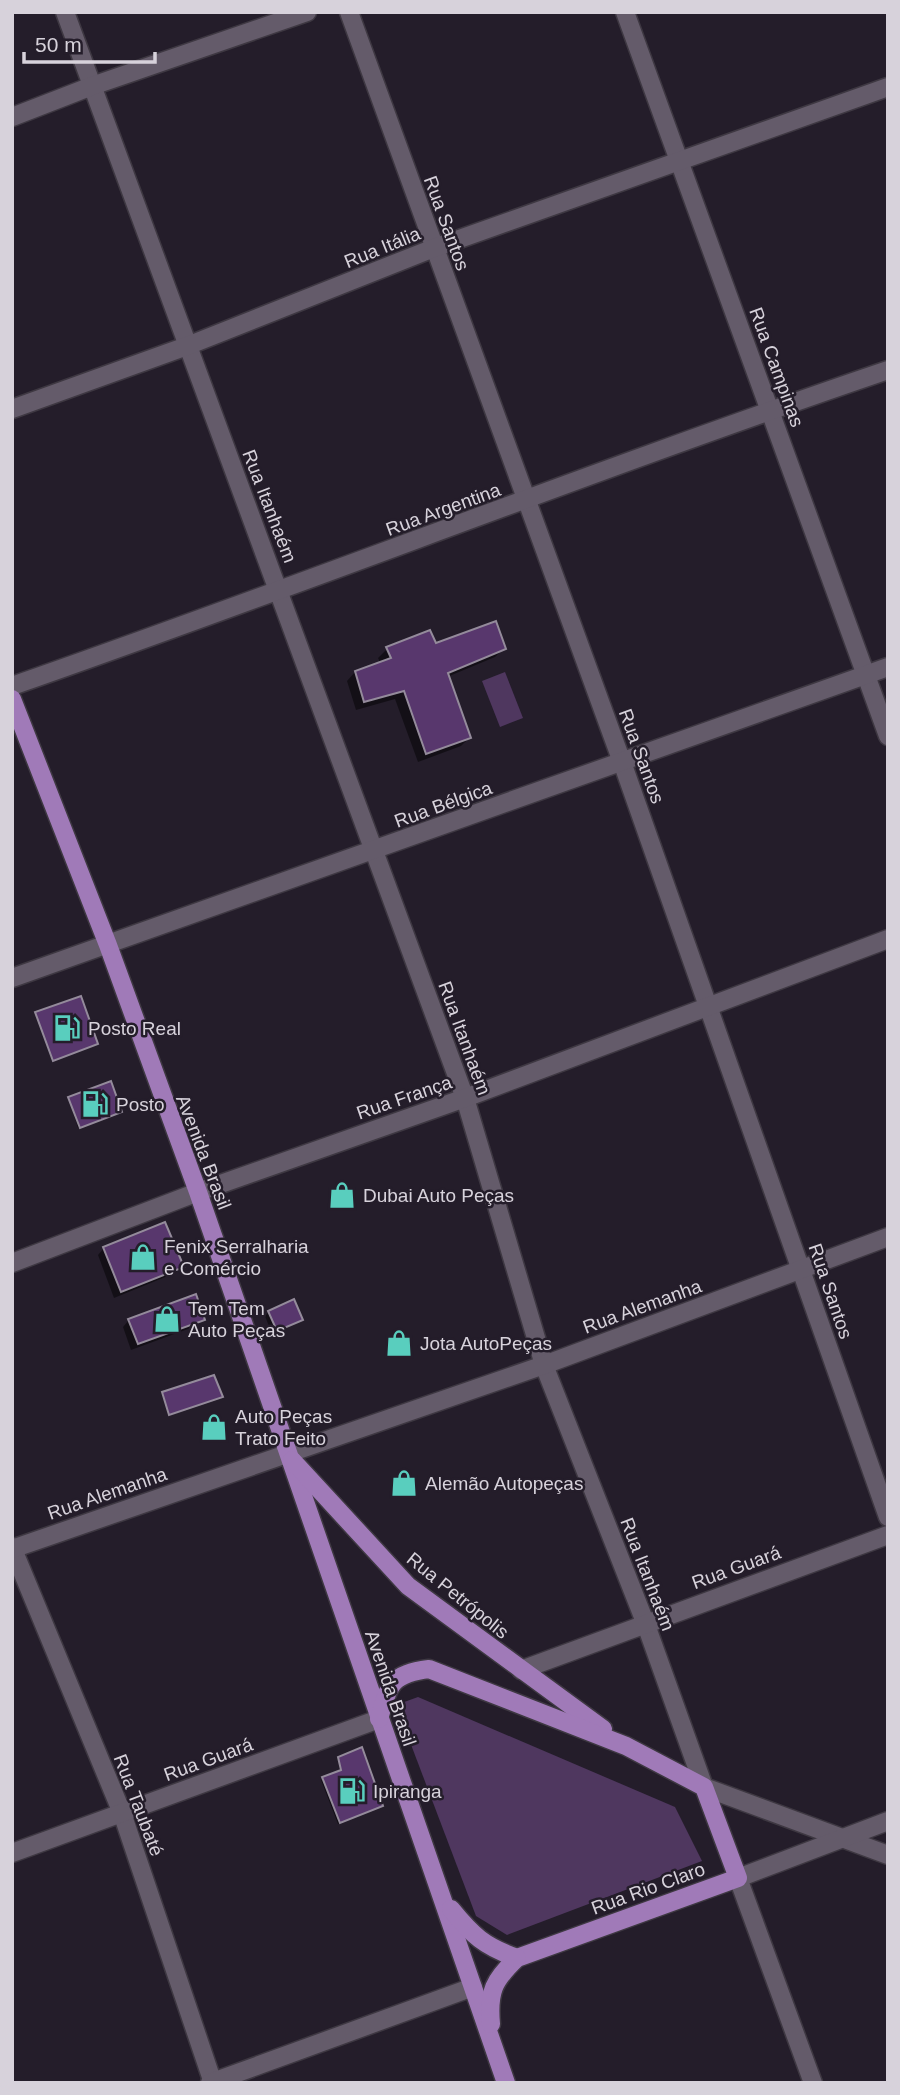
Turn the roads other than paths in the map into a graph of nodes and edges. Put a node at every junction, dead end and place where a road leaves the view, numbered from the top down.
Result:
1 (65, 12) edge
2 (307, 12) edge
3 (349, 12) edge
4 (625, 12) edge
5 (92, 86) junction
6 (888, 88) edge
7 (12, 117) edge
8 (680, 162) junction
9 (434, 248) junction
10 (187, 346) junction
11 (888, 370) edge
12 (12, 409) edge
13 (770, 410) junction
14 (527, 500) junction
15 (281, 592) junction
16 (888, 667) edge
17 (865, 675) junction
18 (12, 686) edge
19 (12, 699) edge
20 (888, 736) edge
21 (622, 762) junction
22 (375, 851) junction
23 (888, 939) edge
24 (108, 945) junction
25 (12, 978) edge
26 (708, 1006) junction
27 (465, 1098) junction
28 (198, 1192) junction
29 (888, 1237) edge
30 (12, 1263) edge
31 (801, 1269) junction
32 (544, 1365) junction
33 (286, 1453) junction
34 (888, 1517) edge
35 (888, 1535) edge
36 (12, 1548) edge
37 (645, 1622) junction
38 (521, 1670) junction
39 (379, 1719) junction
40 (626, 1746) junction
41 (704, 1787) junction
42 (122, 1813) junction
43 (888, 1821) edge
44 (844, 1837) junction
45 (12, 1853) edge
46 (888, 1855) edge
47 (738, 1878) junction
48 (444, 1901) junction
49 (517, 1958) junction
50 (473, 1987) junction
51 (494, 2051) junction
52 (212, 2082) edge
53 (506, 2083) edge
54 (813, 2083) edge

1 - 5 street, Rua Itanhaém
2 - 5 street
3 - 9 street, Rua Santos
4 - 8 street, Rua Campinas
5 - 7 street
5 - 10 street, Rua Itanhaém
6 - 8 street, Rua Itália
8 - 9 street, Rua Itália
8 - 13 street, Rua Campinas
9 - 10 street, Rua Itália
9 - 14 street, Rua Santos
10 - 12 street, Rua Itália
10 - 15 street, Rua Itanhaém
11 - 13 street, Rua Argentina
13 - 14 street, Rua Argentina
13 - 17 street, Rua Campinas
14 - 15 street, Rua Argentina
14 - 21 street, Rua Santos
15 - 18 street, Rua Argentina
15 - 22 street, Rua Itanhaém
16 - 17 street, Rua Bélgica
17 - 20 street, Rua Campinas
17 - 21 street, Rua Bélgica
19 - 24 main road, Avenida Brasil
21 - 22 street, Rua Bélgica
21 - 26 street, Rua Santos
22 - 24 street, Rua Bélgica
22 - 27 street, Rua Itanhaém
23 - 26 street, Rua França
24 - 25 street, Rua Bélgica
24 - 28 main road, Avenida Brasil
26 - 27 street, Rua França
26 - 31 street, Rua Santos
27 - 28 street, Rua França
27 - 32 street, Rua Itanhaém
28 - 30 street, Rua França
28 - 33 main road, Avenida Brasil
29 - 31 street, Rua Alemanha
31 - 32 street, Rua Alemanha
31 - 34 street, Rua Santos
32 - 33 street, Rua Alemanha
32 - 37 street, Rua Itanhaém
33 - 36 street, Rua Alemanha
33 - 38 main road, Rua Petrópolis
33 - 39 main road, Avenida Brasil
35 - 37 street, Rua Guará
36 - 42 street, Rua Taubaté
37 - 38 street, Rua Guará
37 - 41 street, Rua Itanhaém
38 - 40 main road, Rua Petrópolis
39 - 40 main road, Rua Petrópolis
39 - 42 street, Rua Guará
39 - 48 main road, Avenida Brasil
40 - 41 main road, Rua Petrópolis
41 - 44 street, Rua Petrópolis
41 - 47 main road, Rua Itanhaém
42 - 45 street, Rua Guará
42 - 52 street, Rua Taubaté
43 - 44 street, Rua Rio Claro
44 - 46 street, Rua Petrópolis
44 - 47 street, Rua Rio Claro
47 - 49 main road, Rua Rio Claro
47 - 54 street, Rua Itanhaém
48 - 49 main road, Avenida Brasil
48 - 50 main road, Avenida Brasil
49 - 51 main road
50 - 51 main road, Avenida Brasil
50 - 52 street
51 - 53 main road, Avenida Brasil

